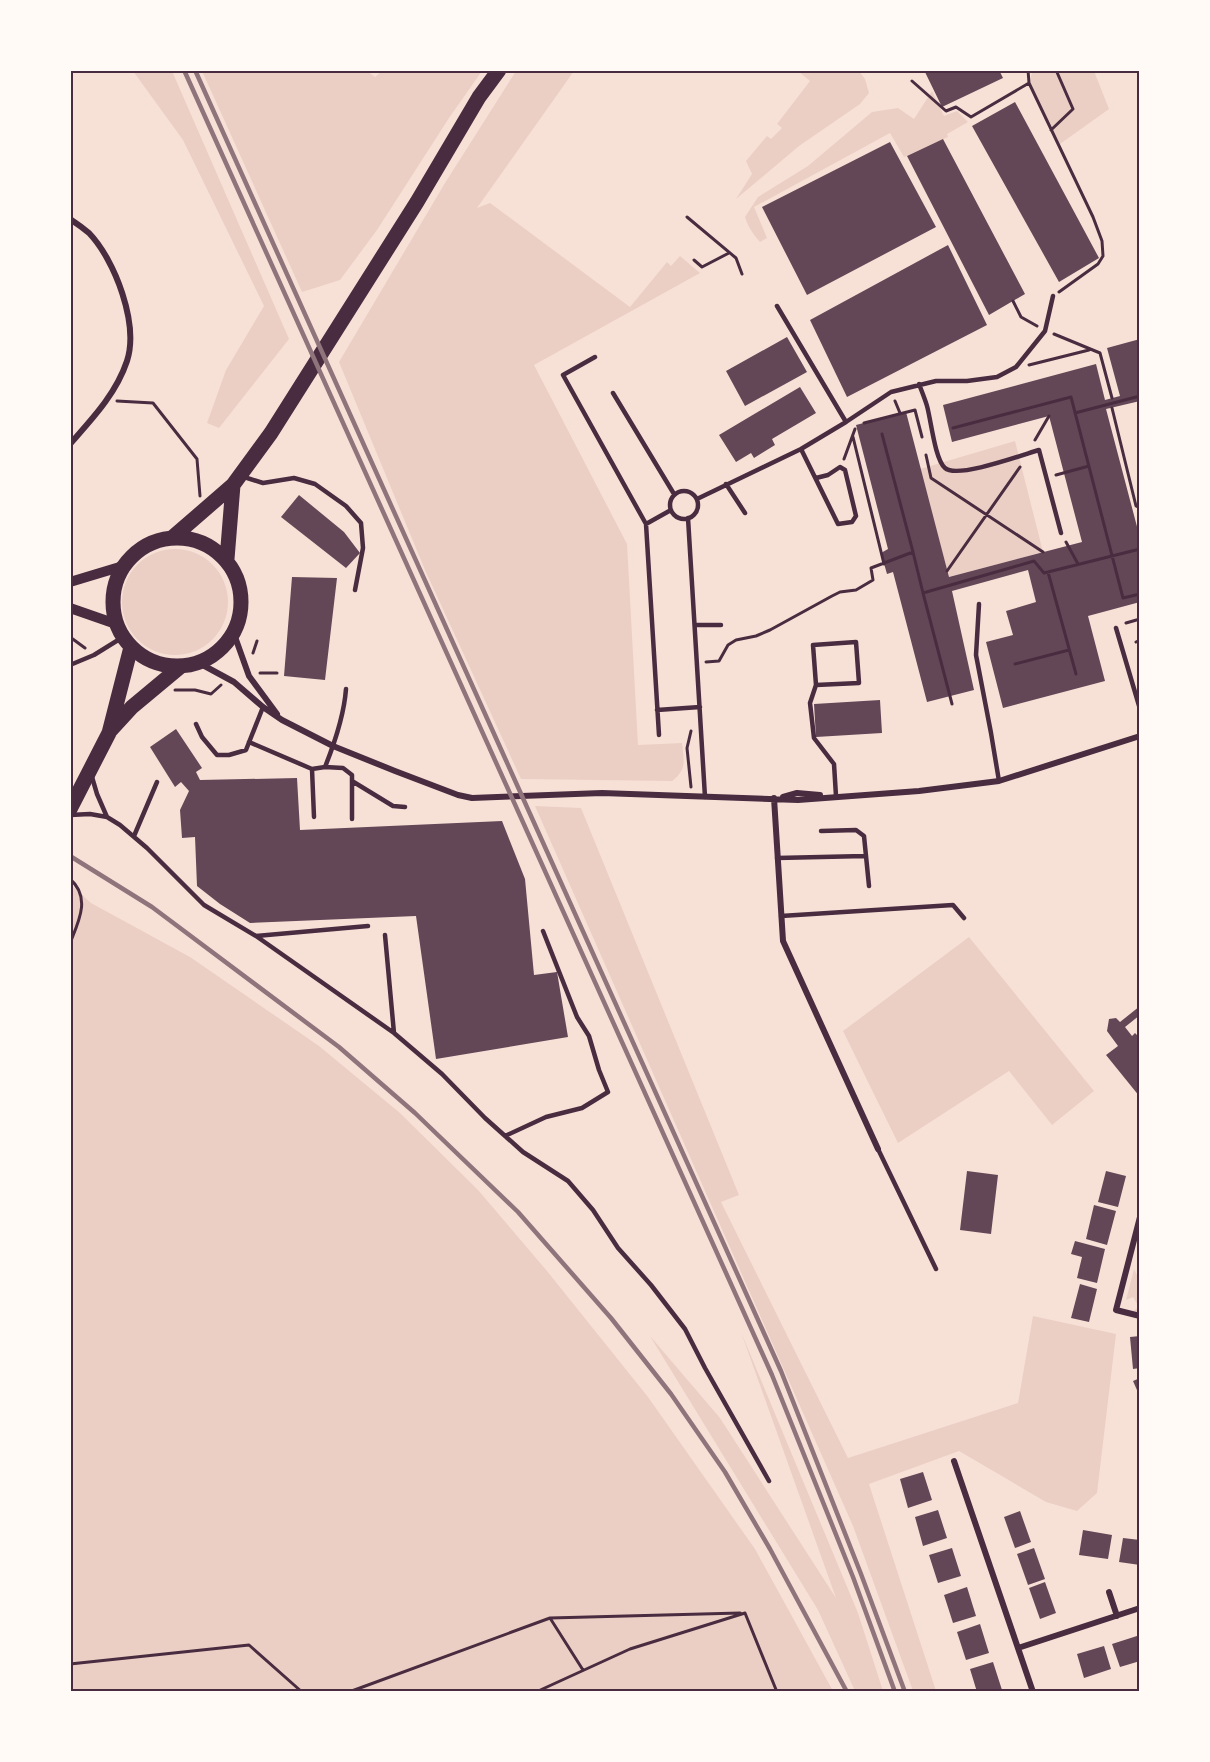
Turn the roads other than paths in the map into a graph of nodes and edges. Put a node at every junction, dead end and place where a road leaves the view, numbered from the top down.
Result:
1 (499, 70) edge
2 (70, 219) edge
3 (1053, 296) road end
4 (777, 306) dead end
5 (595, 357) dead end
6 (919, 384) junction
7 (614, 393) dead end
8 (846, 422) junction
9 (70, 444) edge
10 (801, 448) junction
11 (816, 478) junction
12 (236, 480) junction
13 (726, 484) junction
14 (674, 494) junction
15 (698, 499) junction
16 (671, 510) junction
17 (745, 513) dead end
18 (688, 519) junction
19 (646, 524) junction
20 (1061, 533) road end
21 (173, 537) junction
22 (227, 559) junction
23 (123, 566) junction
24 (70, 582) edge
25 (355, 590) dead end
26 (979, 604) dead end
27 (70, 608) edge
28 (695, 625) junction
29 (721, 625) dead end
30 (1116, 628) dead end
31 (234, 634) junction
32 (123, 636) junction
33 (199, 663) junction
34 (70, 665) edge
35 (180, 667) junction
36 (816, 685) junction
37 (346, 689) dead end
38 (263, 707) junction
39 (700, 707) junction
40 (1140, 709) edge
41 (657, 710) junction
42 (282, 720) junction
43 (196, 724) dead end
44 (108, 733) junction
45 (659, 735) dead end
46 (1140, 736) edge
47 (249, 741) junction
48 (333, 746) junction
49 (325, 767) junction
50 (312, 769) junction
51 (91, 772) junction
52 (352, 781) junction
53 (999, 781) junction
54 (157, 782) dead end
55 (705, 796) junction
56 (834, 796) junction
57 (776, 798) junction
58 (405, 807) dead end
59 (70, 809) edge
60 (70, 815) edge
61 (107, 817) junction
62 (314, 817) dead end
63 (352, 819) dead end
64 (821, 831) dead end
65 (134, 836) junction
66 (865, 856) junction
67 (777, 858) junction
68 (869, 886) dead end
69 (781, 916) junction
70 (964, 918) dead end
71 (368, 926) dead end
72 (543, 931) dead end
73 (385, 935) dead end
74 (256, 936) junction
75 (394, 1034) junction
76 (505, 1136) junction
77 (878, 1149) joint
78 (1140, 1217) edge
79 (1131, 1252) junction
80 (1140, 1254) edge
81 (936, 1269) dead end
82 (1140, 1316) edge
83 (954, 1461) dead end
84 (769, 1481) dead end
85 (1109, 1592) dead end
86 (1140, 1608) edge
87 (1117, 1616) junction
88 (1018, 1648) junction
89 (1033, 1692) edge

1 - 12 main road
2 - 9 street
3 - 6 lane
4 - 8 lane
5 - 19 lane
6 - 8 lane
6 - 20 lane
7 - 14 lane
8 - 10 lane
10 - 11 lane
10 - 13 lane
11 - 11 lane
12 - 21 main road
12 - 22 main road
12 - 25 lane
13 - 15 lane
13 - 17 lane
14 - 15 lane
14 - 16 lane
15 - 18 lane
16 - 18 lane
16 - 19 lane
18 - 28 lane
19 - 41 lane
21 - 22 main road
21 - 23 main road
22 - 31 main road
23 - 24 street
23 - 32 main road
26 - 53 lane
27 - 32 street
28 - 29 lane
28 - 39 lane
30 - 40 lane
31 - 33 main road
31 - 42 street
32 - 34 lane
32 - 35 main road
32 - 44 main road
33 - 35 main road
33 - 38 street
35 - 44 main road
36 - 36 lane
36 - 56 lane
37 - 48 lane
38 - 42 street
38 - 47 lane
39 - 41 lane
39 - 55 lane
41 - 45 lane
42 - 48 street
43 - 47 lane
44 - 51 main road
46 - 53 street
47 - 50 lane
48 - 49 lane
48 - 55 street
49 - 50 lane
49 - 52 lane
50 - 62 lane
51 - 59 main road
51 - 61 lane
52 - 58 lane
52 - 63 lane
53 - 56 street
54 - 65 lane
55 - 57 street
56 - 57 street
57 - 67 street
60 - 61 lane
61 - 65 lane
64 - 66 lane
65 - 74 lane
66 - 67 lane
66 - 68 lane
67 - 69 street
69 - 70 lane
69 - 77 street
71 - 74 lane
72 - 76 lane
73 - 75 lane
74 - 75 lane
75 - 76 lane
76 - 84 lane
77 - 81 lane
78 - 79 street
79 - 80 lane
79 - 82 street
83 - 88 street
85 - 87 street
86 - 87 street
87 - 88 street
88 - 89 street

